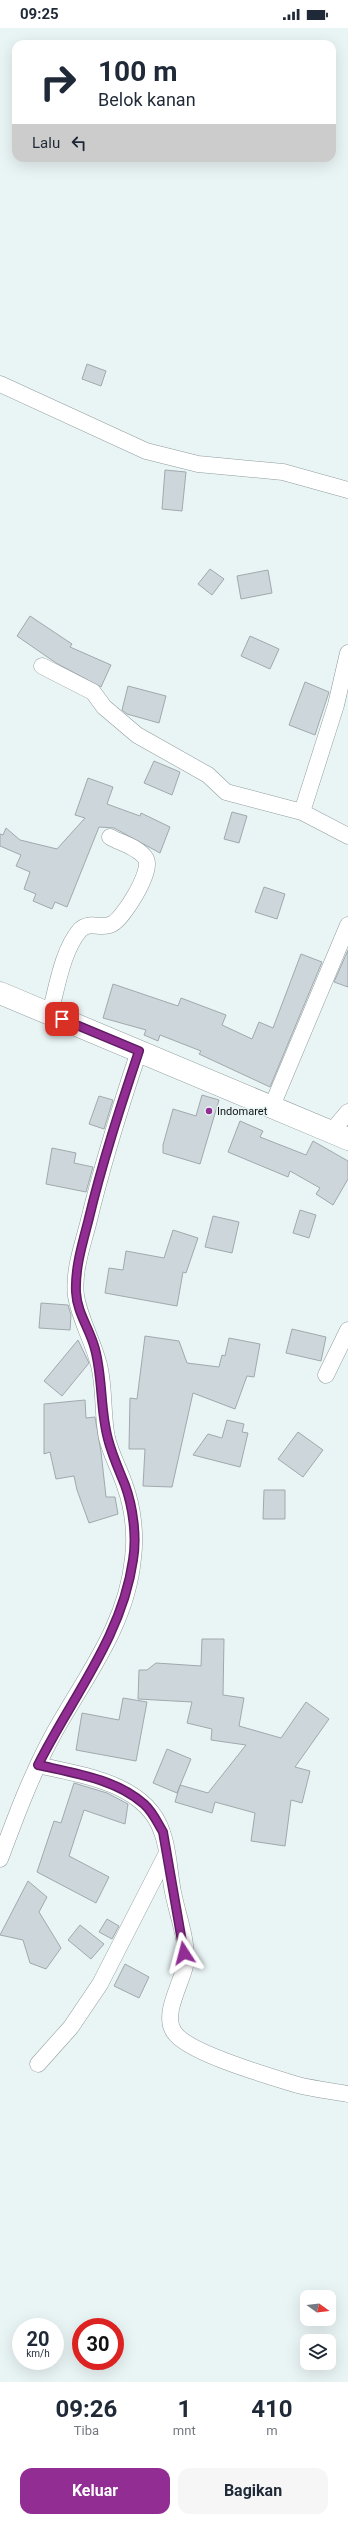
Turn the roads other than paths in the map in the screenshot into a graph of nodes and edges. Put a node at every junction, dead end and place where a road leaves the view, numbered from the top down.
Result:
1 (0, 384) edge
2 (348, 490) edge
3 (348, 653) edge
4 (42, 666) dead end
5 (342, 708) edge
6 (302, 812) junction
7 (348, 836) edge
8 (110, 837) dead end
9 (348, 925) edge
10 (0, 993) edge
11 (50, 1014) junction
12 (139, 1051) junction
13 (272, 1106) junction
14 (348, 1112) edge
15 (340, 1135) edge
16 (348, 1330) edge
17 (326, 1375) dead end
18 (38, 1765) junction
19 (166, 1855) junction
20 (0, 1859) edge
21 (38, 2064) dead end
22 (348, 2094) edge

1 - 2 street
3 - 5 street
4 - 6 street
5 - 6 street
6 - 7 street
8 - 11 street
9 - 13 street
10 - 11 main road
11 - 12 main road
12 - 13 main road
12 - 18 street
13 - 15 main road
14 - 15 street
16 - 17 street
18 - 19 street
18 - 20 street
19 - 21 street
19 - 22 street

